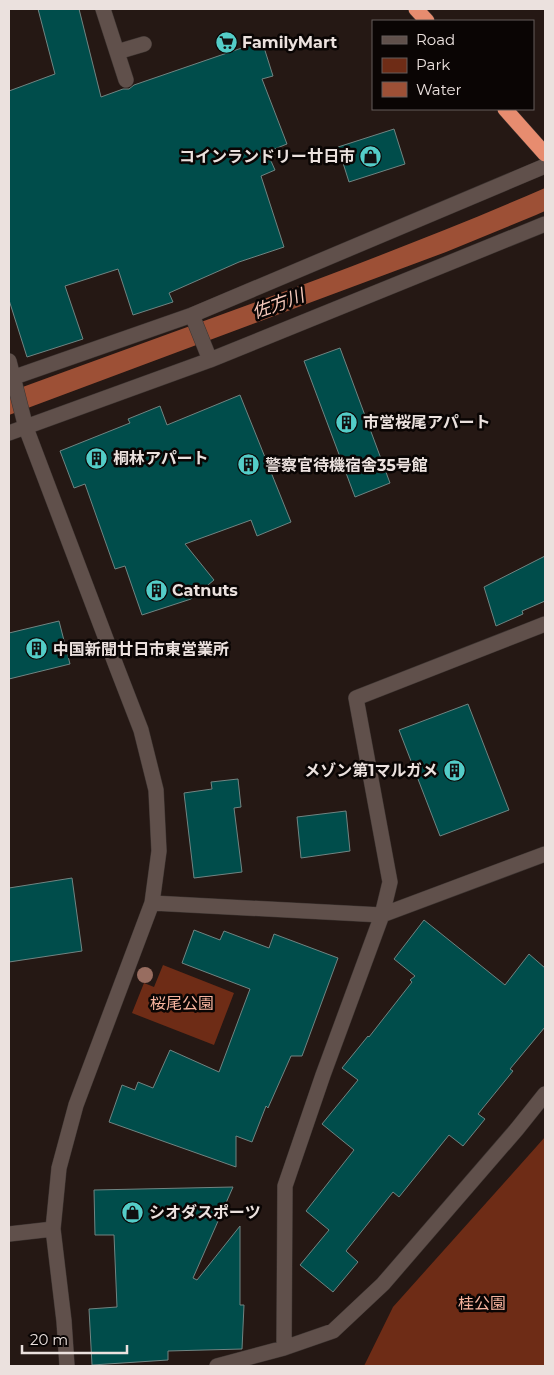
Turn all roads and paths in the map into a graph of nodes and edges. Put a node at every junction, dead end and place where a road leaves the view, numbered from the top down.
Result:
1 (103, 9) edge
2 (416, 9) edge
3 (426, 20) edge
4 (144, 44) dead end
5 (117, 52) junction
6 (126, 80) dead end
7 (506, 110) edge
8 (545, 154) edge
9 (545, 166) edge
10 (545, 224) edge
11 (194, 319) junction
12 (208, 354) junction
13 (9, 361) edge
14 (11, 378) edge
15 (26, 428) junction
16 (9, 433) edge
17 (545, 624) edge
18 (545, 854) edge
19 (152, 903) junction
20 (382, 915) junction
21 (545, 1094) edge
22 (53, 1229) junction
23 (9, 1234) edge
24 (284, 1348) junction
25 (67, 1366) edge
26 (218, 1366) edge

1 - 5 street
2 - 3 highway
4 - 5 street
5 - 6 street
7 - 8 highway
9 - 11 street
10 - 12 street
11 - 12 street
11 - 14 street
12 - 15 street
13 - 14 street
14 - 15 street
15 - 16 street
15 - 19 street
17 - 20 street
18 - 20 street
19 - 20 street
19 - 22 street
20 - 24 street
21 - 24 street
22 - 23 street
22 - 25 street
24 - 26 street

